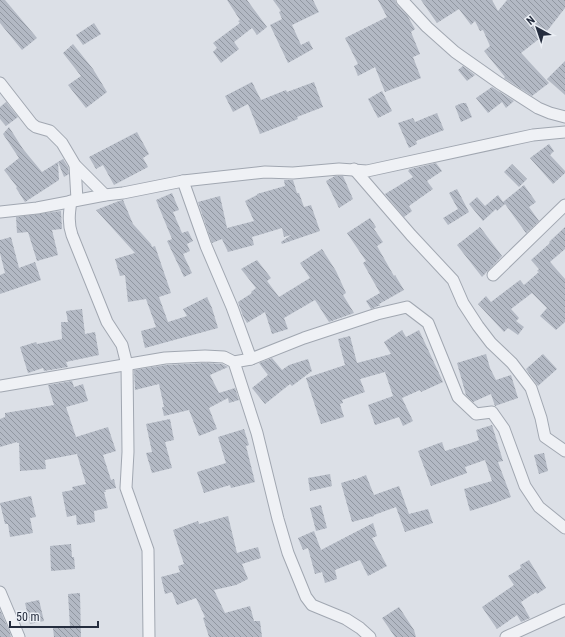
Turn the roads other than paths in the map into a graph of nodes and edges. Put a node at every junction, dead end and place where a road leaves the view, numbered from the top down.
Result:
1 (402, 0) edge
2 (0, 83) edge
3 (565, 117) edge
4 (565, 132) edge
5 (75, 165) junction
6 (354, 169) junction
7 (183, 181) junction
8 (105, 195) junction
9 (74, 201) junction
10 (565, 205) edge
11 (0, 212) edge
12 (493, 275) dead end
13 (251, 359) junction
14 (234, 362) junction
15 (127, 365) junction
16 (0, 386) edge
17 (565, 451) edge
18 (565, 528) edge
19 (0, 592) edge
20 (565, 610) edge
21 (19, 637) edge
22 (149, 637) edge
23 (370, 637) edge
24 (506, 637) edge

1 - 3 street
2 - 5 street
4 - 6 street
5 - 8 street
5 - 9 street
6 - 7 street
6 - 17 street
7 - 8 street
7 - 13 street
8 - 9 street
9 - 11 street
9 - 15 street
10 - 12 street
13 - 14 street
13 - 18 street
14 - 15 street
14 - 23 street
15 - 16 street
15 - 22 street
19 - 21 street
20 - 24 street

